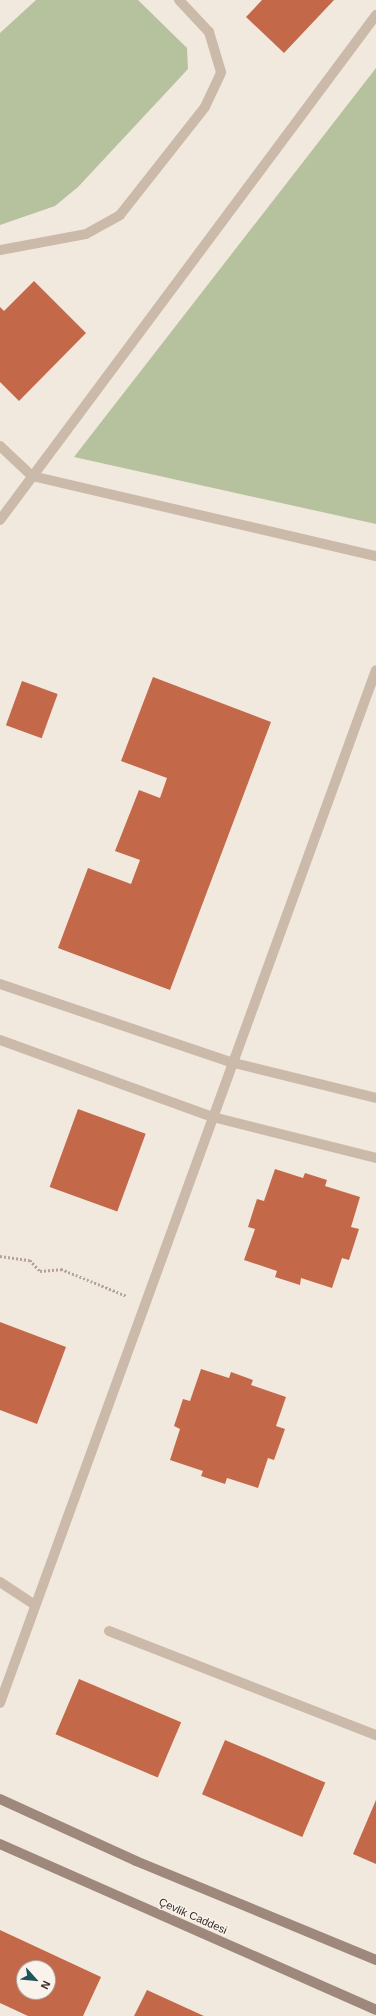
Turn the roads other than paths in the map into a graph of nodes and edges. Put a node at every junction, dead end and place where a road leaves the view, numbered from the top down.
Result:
1 (179, 0) edge
2 (376, 15) edge
3 (0, 250) edge
4 (0, 446) edge
5 (32, 476) junction
6 (0, 520) edge
7 (376, 556) edge
8 (376, 670) edge
9 (0, 984) edge
10 (0, 1040) edge
11 (234, 1063) junction
12 (376, 1098) edge
13 (213, 1117) junction
14 (376, 1158) edge
15 (0, 1582) edge
16 (35, 1605) junction
17 (109, 1631) dead end
18 (0, 1703) edge
19 (376, 1735) edge
20 (0, 1799) edge
21 (0, 1844) edge
22 (376, 1960) edge
23 (376, 2010) edge

1 - 3 street
2 - 5 street
4 - 5 street
5 - 6 street
5 - 7 street
8 - 11 street
9 - 11 street
10 - 13 street
11 - 12 street
11 - 13 street
13 - 14 street
13 - 16 street
15 - 16 street
16 - 18 street
17 - 19 street
20 - 22 main road
21 - 23 main road, Çevlik Caddesi

